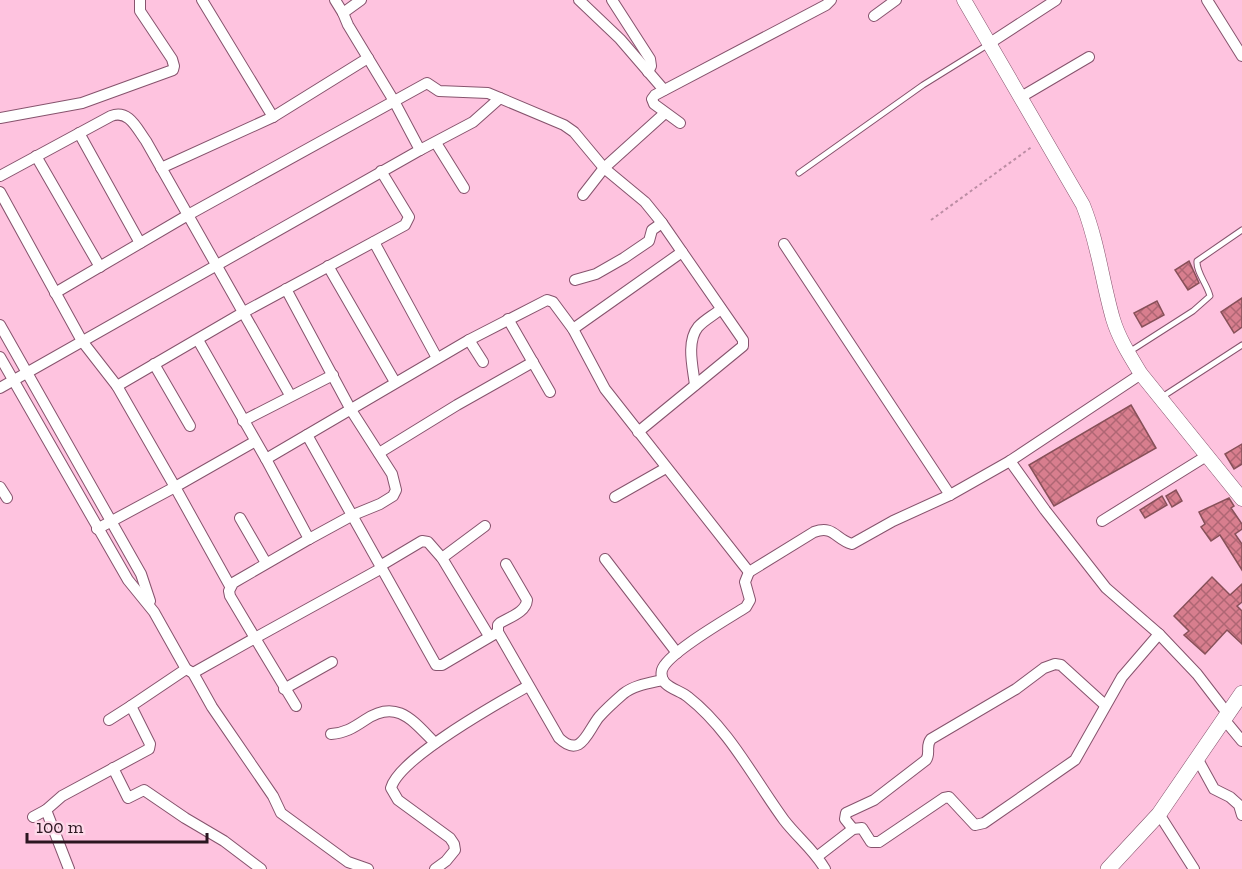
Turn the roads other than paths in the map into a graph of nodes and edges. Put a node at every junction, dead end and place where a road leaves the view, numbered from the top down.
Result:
1 (140, 0) edge
2 (202, 0) edge
3 (335, 0) edge
4 (361, 0) edge
5 (579, 0) edge
6 (612, 0) edge
7 (831, 0) edge
8 (896, 0) edge
9 (964, 0) edge
10 (1056, 0) edge
11 (1208, 0) edge
12 (343, 13) junction
13 (874, 16) dead end
14 (990, 44) junction
15 (1242, 56) edge
16 (1089, 57) dead end
17 (368, 58) junction
18 (648, 72) junction
19 (664, 90) junction
20 (1021, 97) junction
21 (500, 98) junction
22 (394, 101) junction
23 (665, 113) junction
24 (273, 117) junction
25 (0, 118) edge
26 (680, 123) dead end
27 (79, 133) junction
28 (436, 142) junction
29 (420, 150) junction
30 (36, 156) junction
31 (161, 168) junction
32 (604, 168) junction
33 (381, 171) junction
34 (799, 173) dead end
35 (0, 176) edge
36 (464, 188) dead end
37 (0, 192) edge
38 (583, 195) dead end
39 (188, 215) junction
40 (662, 224) junction
41 (1242, 230) edge
42 (374, 242) junction
43 (140, 243) junction
44 (784, 244) dead end
45 (682, 252) junction
46 (218, 265) junction
47 (328, 266) junction
48 (100, 267) junction
49 (575, 280) dead end
50 (286, 289) junction
51 (55, 293) junction
52 (721, 309) junction
53 (244, 312) junction
54 (507, 319) junction
55 (0, 325) edge
56 (573, 329) junction
57 (198, 340) junction
58 (469, 340) junction
59 (82, 341) junction
60 (1242, 345) edge
61 (1127, 353) junction
62 (0, 357) edge
63 (437, 358) junction
64 (483, 362) dead end
65 (533, 362) junction
66 (154, 364) junction
67 (26, 373) junction
68 (1141, 374) junction
69 (333, 375) junction
70 (13, 381) junction
71 (395, 382) junction
72 (695, 385) junction
73 (117, 386) junction
74 (0, 388) edge
75 (550, 392) dead end
76 (291, 395) junction
77 (1161, 398) junction
78 (351, 410) junction
79 (243, 421) junction
80 (190, 426) dead end
81 (638, 432) junction
82 (307, 435) junction
83 (254, 442) junction
84 (379, 453) junction
85 (1208, 455) junction
86 (266, 459) junction
87 (1010, 461) junction
88 (666, 468) junction
89 (0, 487) edge
90 (175, 487) junction
91 (950, 495) junction
92 (615, 497) dead end
93 (7, 498) dead end
94 (1242, 499) edge
95 (352, 515) junction
96 (240, 518) dead end
97 (1102, 521) dead end
98 (111, 522) junction
99 (485, 526) dead end
100 (97, 529) junction
101 (309, 539) junction
102 (442, 558) junction
103 (605, 560) dead end
104 (266, 563) junction
105 (506, 564) dead end
106 (381, 567) junction
107 (749, 572) junction
108 (230, 586) junction
109 (154, 612) junction
110 (494, 634) junction
111 (1159, 634) junction
112 (255, 638) junction
113 (677, 652) junction
114 (333, 662) dead end
115 (190, 671) junction
116 (663, 680) junction
117 (528, 686) junction
118 (284, 689) junction
119 (1242, 693) edge
120 (1105, 705) junction
121 (131, 706) junction
122 (296, 706) dead end
123 (1225, 716) junction
124 (109, 720) dead end
125 (331, 734) dead end
126 (1242, 741) edge
127 (435, 743) junction
128 (1197, 758) junction
129 (113, 768) junction
130 (46, 810) junction
131 (1159, 814) junction
132 (1242, 815) edge
133 (33, 817) dead end
134 (853, 829) junction
135 (818, 856) junction
136 (255, 867) edge
137 (69, 869) edge
138 (368, 869) edge
139 (435, 869) edge
140 (825, 869) edge
141 (1108, 869) edge
142 (1194, 869) edge

1 - 25 street
2 - 24 street
3 - 12 street
4 - 12 street
5 - 18 street
6 - 18 street
7 - 19 street
8 - 13 street
9 - 14 street
10 - 14 street
11 - 15 street
12 - 17 street
14 - 20 street
14 - 34 lane
16 - 20 street
17 - 22 street
17 - 24 street
18 - 19 street
19 - 23 street
20 - 61 street
21 - 22 street
21 - 28 street
21 - 32 street
22 - 29 street
22 - 39 street
23 - 26 street
23 - 32 street
24 - 31 street
27 - 30 street
27 - 31 street
27 - 43 street
28 - 29 street
28 - 36 street
29 - 33 street
30 - 35 street
30 - 48 street
31 - 39 street
32 - 38 street
32 - 40 street
33 - 42 street
33 - 46 street
37 - 51 street
39 - 43 street
39 - 46 street
40 - 45 street
40 - 49 street
41 - 61 lane
42 - 47 street
42 - 63 street
43 - 48 street
44 - 91 street
45 - 52 street
45 - 56 street
46 - 53 street
46 - 59 street
47 - 50 street
47 - 71 street
48 - 51 street
50 - 53 street
50 - 69 street
51 - 59 street
52 - 72 street
52 - 72 street
53 - 57 street
53 - 76 street
54 - 56 street
54 - 58 street
54 - 65 street
55 - 67 street
56 - 81 street
57 - 66 street
57 - 79 street
58 - 63 street
58 - 64 street
59 - 67 street
59 - 73 street
60 - 77 lane
61 - 68 street
62 - 70 street
63 - 71 street
65 - 75 street
65 - 84 street
66 - 73 street
66 - 80 street
67 - 70 street
67 - 98 street
68 - 77 street
68 - 87 street
69 - 76 street
69 - 78 street
70 - 74 street
70 - 100 street
71 - 78 street
72 - 81 street
73 - 90 street
76 - 79 street
77 - 85 street
78 - 82 street
78 - 84 street
79 - 83 street
81 - 88 street
82 - 86 street
82 - 95 street
83 - 86 street
83 - 90 street
84 - 95 street
85 - 94 street
85 - 97 street
86 - 101 street
87 - 91 street
87 - 111 street
88 - 92 street
88 - 107 street
89 - 93 street
90 - 98 street
90 - 108 street
91 - 107 street
95 - 101 street
95 - 106 street
96 - 104 street
98 - 100 street
98 - 109 street
99 - 102 street
100 - 109 street
101 - 104 street
102 - 106 street
102 - 110 street
103 - 113 street
104 - 108 street
105 - 110 street
106 - 110 street
106 - 112 street
107 - 113 street
108 - 112 street
109 - 115 street
110 - 117 street
111 - 120 street
111 - 123 street
112 - 115 street
112 - 118 street
113 - 116 street
114 - 118 street
115 - 121 street
115 - 138 street
116 - 117 street
116 - 135 street
117 - 127 street
118 - 122 street
119 - 123 main road
120 - 134 street
120 - 134 street
121 - 124 street
121 - 129 street
123 - 126 street
123 - 128 main road
125 - 127 street
127 - 139 street
128 - 131 main road
128 - 132 street
129 - 130 street
129 - 136 street
130 - 133 street
130 - 137 street
131 - 141 main road
131 - 142 street
134 - 135 street
135 - 140 street

